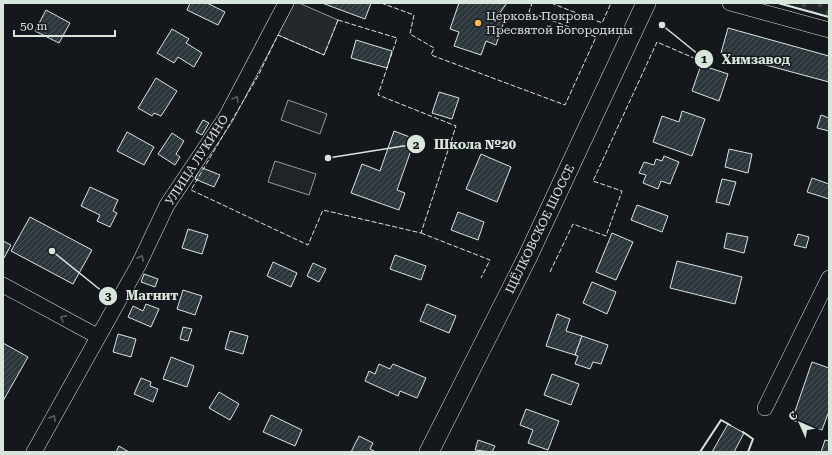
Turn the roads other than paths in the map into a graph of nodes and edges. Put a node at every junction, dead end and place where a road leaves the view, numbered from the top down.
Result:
1 (286, 3) edge
2 (646, 3) edge
3 (730, 3) edge
4 (829, 30) edge
5 (829, 278) edge
6 (3, 285) edge
7 (97, 336) junction
8 (765, 408) dead end
9 (34, 452) edge
10 (429, 452) edge

7 -> 1 street, УЛИЦА ЛУКИНО
2 - 10 main road, ЩЁЛКОВСКОЕ ШОССЕ
3 - 4 street
5 - 8 street
7 -> 6 street
9 -> 7 street

